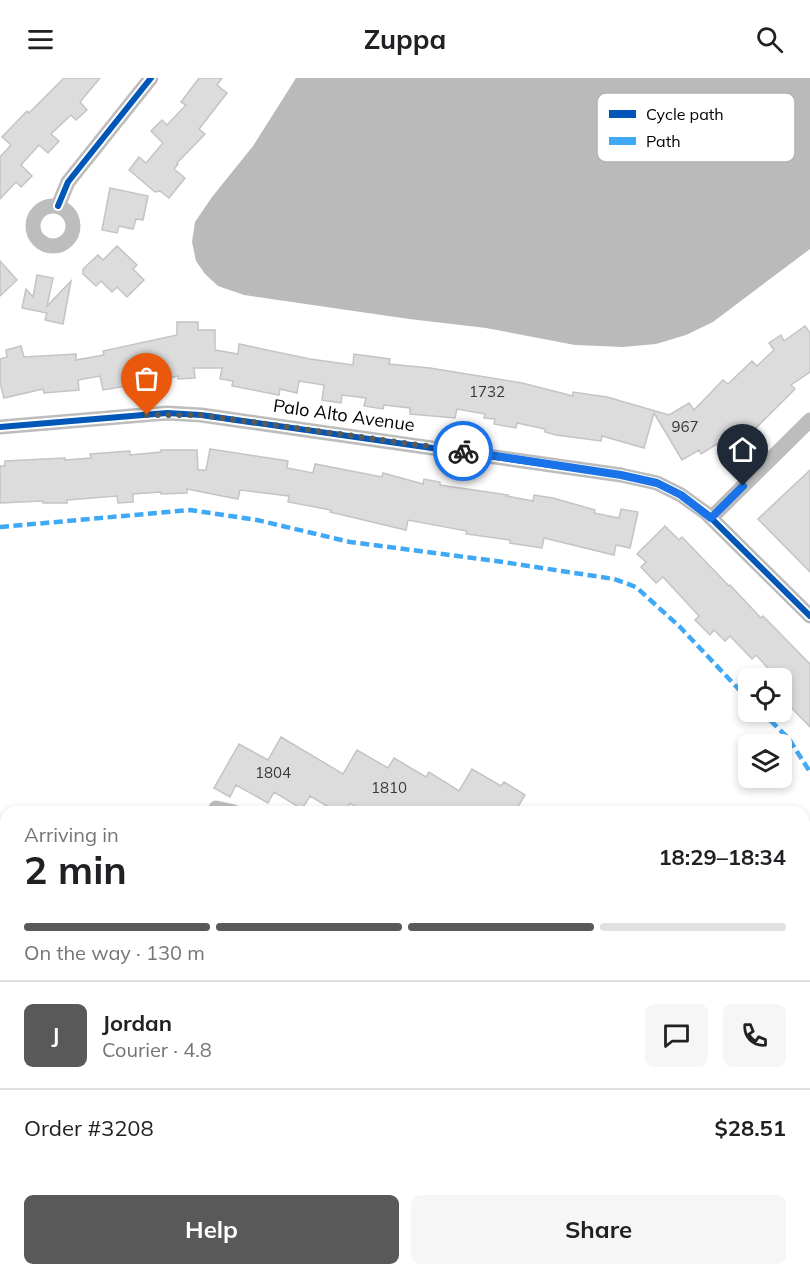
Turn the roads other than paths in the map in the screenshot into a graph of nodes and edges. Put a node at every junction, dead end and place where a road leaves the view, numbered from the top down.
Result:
1 (151, 78) edge
2 (58, 206) dead end
3 (810, 420) edge
4 (0, 427) edge
5 (711, 518) junction
6 (810, 616) edge

1 - 2 street
3 - 5 street
4 - 5 street, Palo Alto Avenue
5 - 6 street, Palo Alto Avenue

